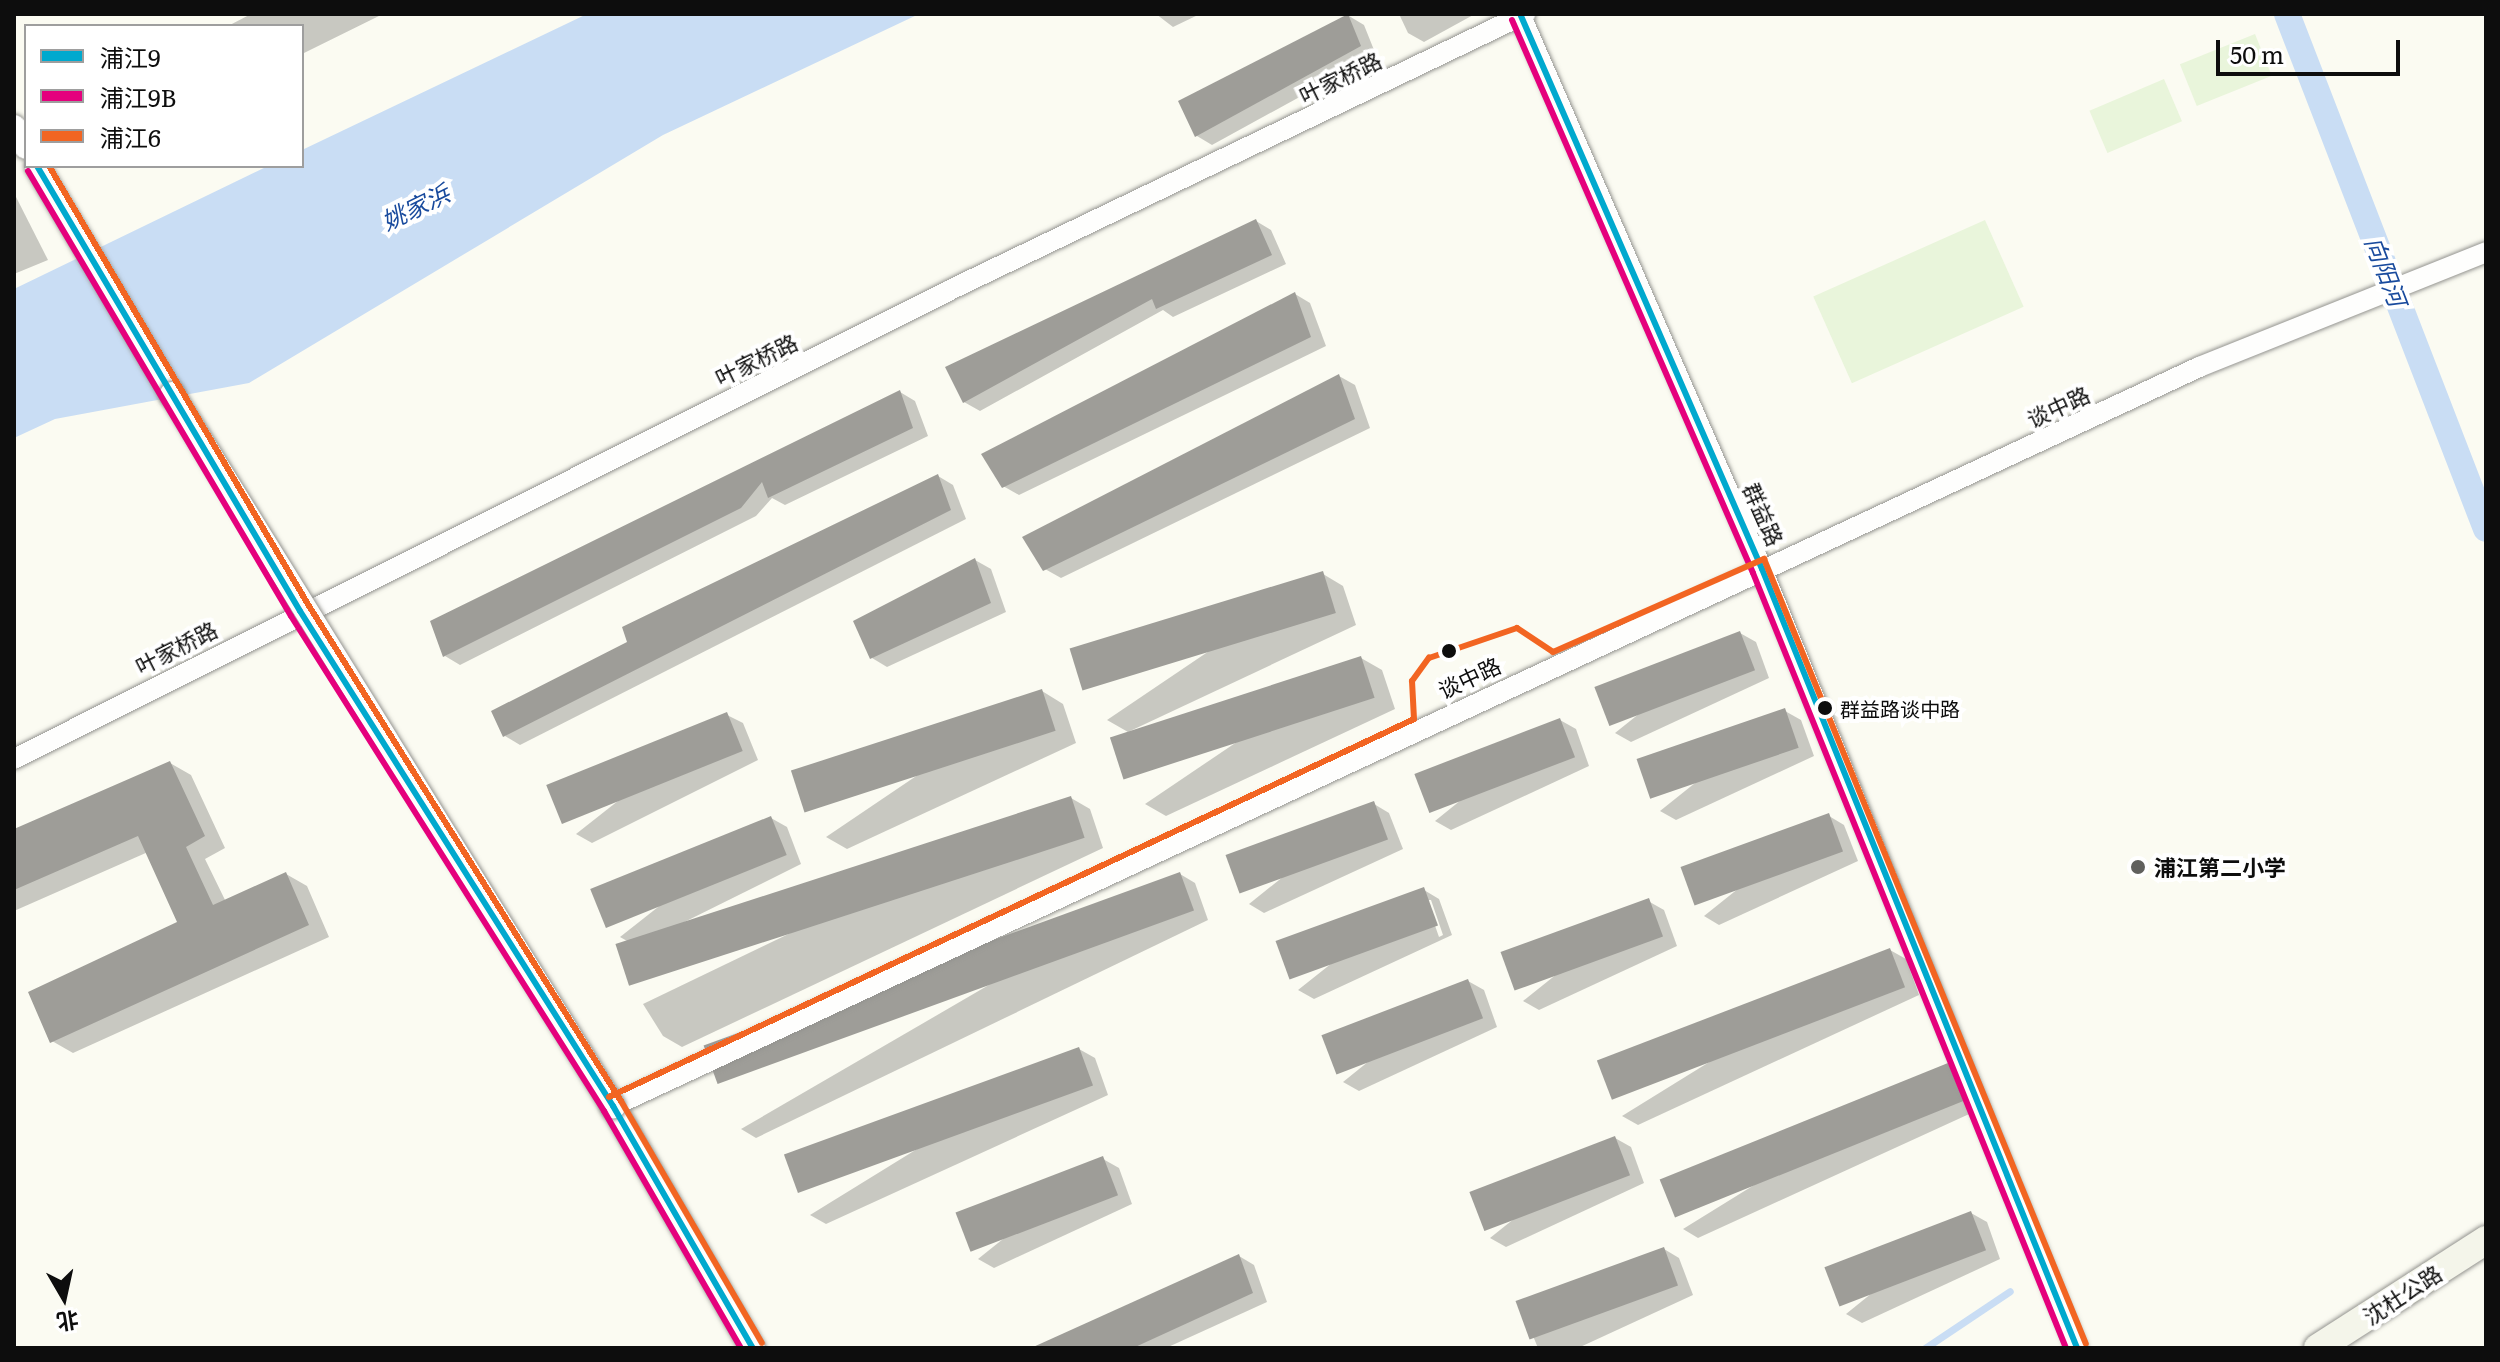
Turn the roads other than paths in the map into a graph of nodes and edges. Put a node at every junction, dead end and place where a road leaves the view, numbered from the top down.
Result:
1 (1523, 15) edge
2 (38, 168) edge
3 (2486, 252) edge
4 (1762, 569) junction
5 (14, 759) edge
6 (613, 1106) junction
7 (2486, 1240) edge
8 (753, 1348) edge
9 (2077, 1348) edge
10 (2318, 1348) edge

1 - 4 street, 群益路
1 - 5 street, 叶家桥路
2 - 6 street, bridge
3 - 4 street, 谈中路
4 - 6 street, 谈中路
4 - 9 street, 群益路
6 - 8 street
7 - 10 main road, 沈杜公路

